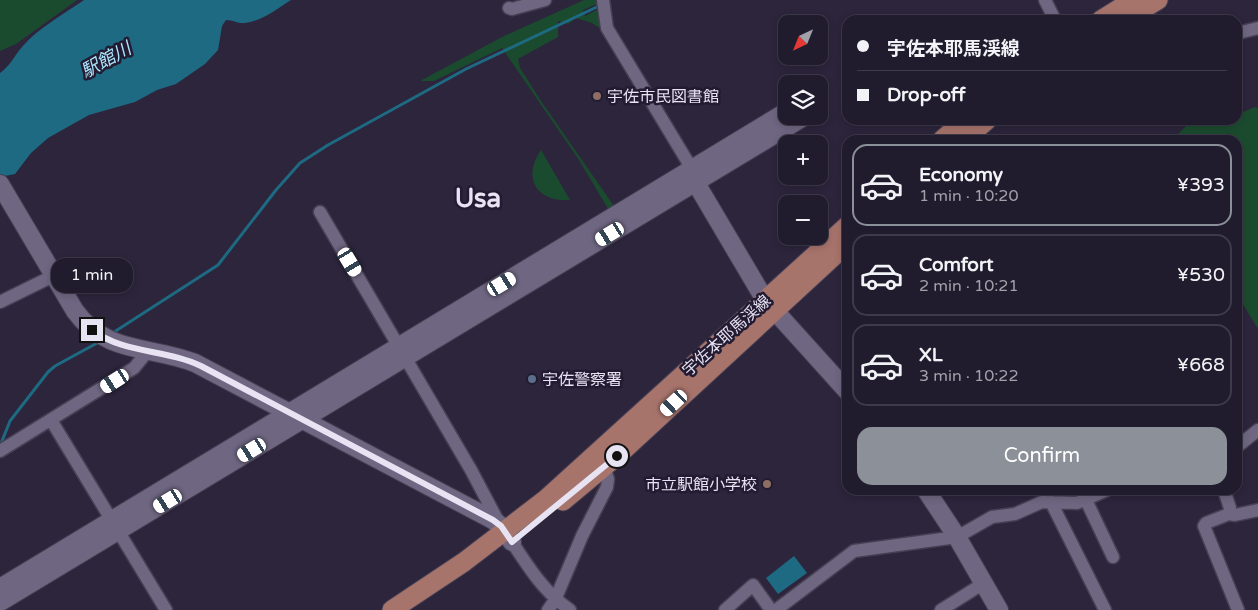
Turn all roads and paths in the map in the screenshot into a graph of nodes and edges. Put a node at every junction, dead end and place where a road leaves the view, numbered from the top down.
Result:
1 (545, 0) edge
2 (603, 0) edge
3 (1045, 0) edge
4 (1133, 0) edge
5 (1158, 0) edge
6 (509, 8) dead end
7 (1052, 15) edge
8 (1109, 15) edge
9 (1133, 15) edge
10 (1258, 28) edge
11 (1242, 32) edge
12 (778, 117) edge
13 (787, 125) edge
14 (959, 125) edge
15 (981, 125) edge
16 (948, 135) edge
17 (970, 135) edge
18 (692, 174) junction
19 (0, 184) edge
20 (320, 212) dead end
21 (842, 232) edge
22 (842, 248) edge
23 (52, 273) junction
24 (0, 302) edge
25 (769, 306) junction
26 (148, 350) junction
27 (402, 352) junction
28 (842, 385) edge
29 (296, 416) junction
30 (51, 420) junction
31 (1258, 430) edge
32 (1242, 443) edge
33 (0, 451) edge
34 (604, 467) junction
35 (929, 495) edge
36 (1096, 495) edge
37 (1226, 495) edge
38 (1086, 500) junction
39 (1051, 502) junction
40 (1258, 510) edge
41 (1229, 514) junction
42 (114, 526) junction
43 (506, 533) junction
44 (957, 537) junction
45 (1113, 557) dead end
46 (984, 583) junction
47 (0, 588) edge
48 (0, 602) edge
49 (552, 605) edge
50 (166, 610) edge
51 (392, 610) edge
52 (416, 610) edge
53 (570, 610) edge
54 (725, 610) edge
55 (771, 610) edge
56 (776, 610) edge
57 (941, 610) edge
58 (999, 610) edge
59 (1105, 610) edge
60 (1238, 610) edge

1 - 6 street
2 - 18 street
3 - 7 street
4 - 8 main road
5 - 9 main road
10 - 11 street
12 - 18 street
13 - 18 street
14 - 16 main road
15 - 17 main road
18 - 25 street
18 - 27 street
19 - 23 street
20 - 27 street
21 - 25 main road, 宇佐本耶馬渓線
22 - 25 main road, 宇佐本耶馬渓線
23 - 24 street
23 - 26 street
25 - 28 street
25 - 34 main road, 宇佐本耶馬渓線
25 - 43 main road, 宇佐本耶馬渓線
26 - 29 street
26 - 30 street
27 - 29 street
27 - 43 street
29 - 42 street
29 - 43 street
30 - 33 street
30 - 42 street
31 - 32 street
34 - 43 main road, 宇佐本耶馬渓線
34 - 49 street
35 - 44 street
36 - 38 street
37 - 41 street
38 - 39 street
38 - 45 street
39 - 44 street
39 - 59 street
40 - 41 street
41 - 60 street
42 - 47 street
42 - 48 street
42 - 50 street
43 - 49 street
43 - 51 main road, 宇佐本耶馬渓線
43 - 52 main road, 宇佐本耶馬渓線
44 - 46 street
44 - 56 street
46 - 57 street
46 - 58 street
49 - 53 street
54 - 55 street

